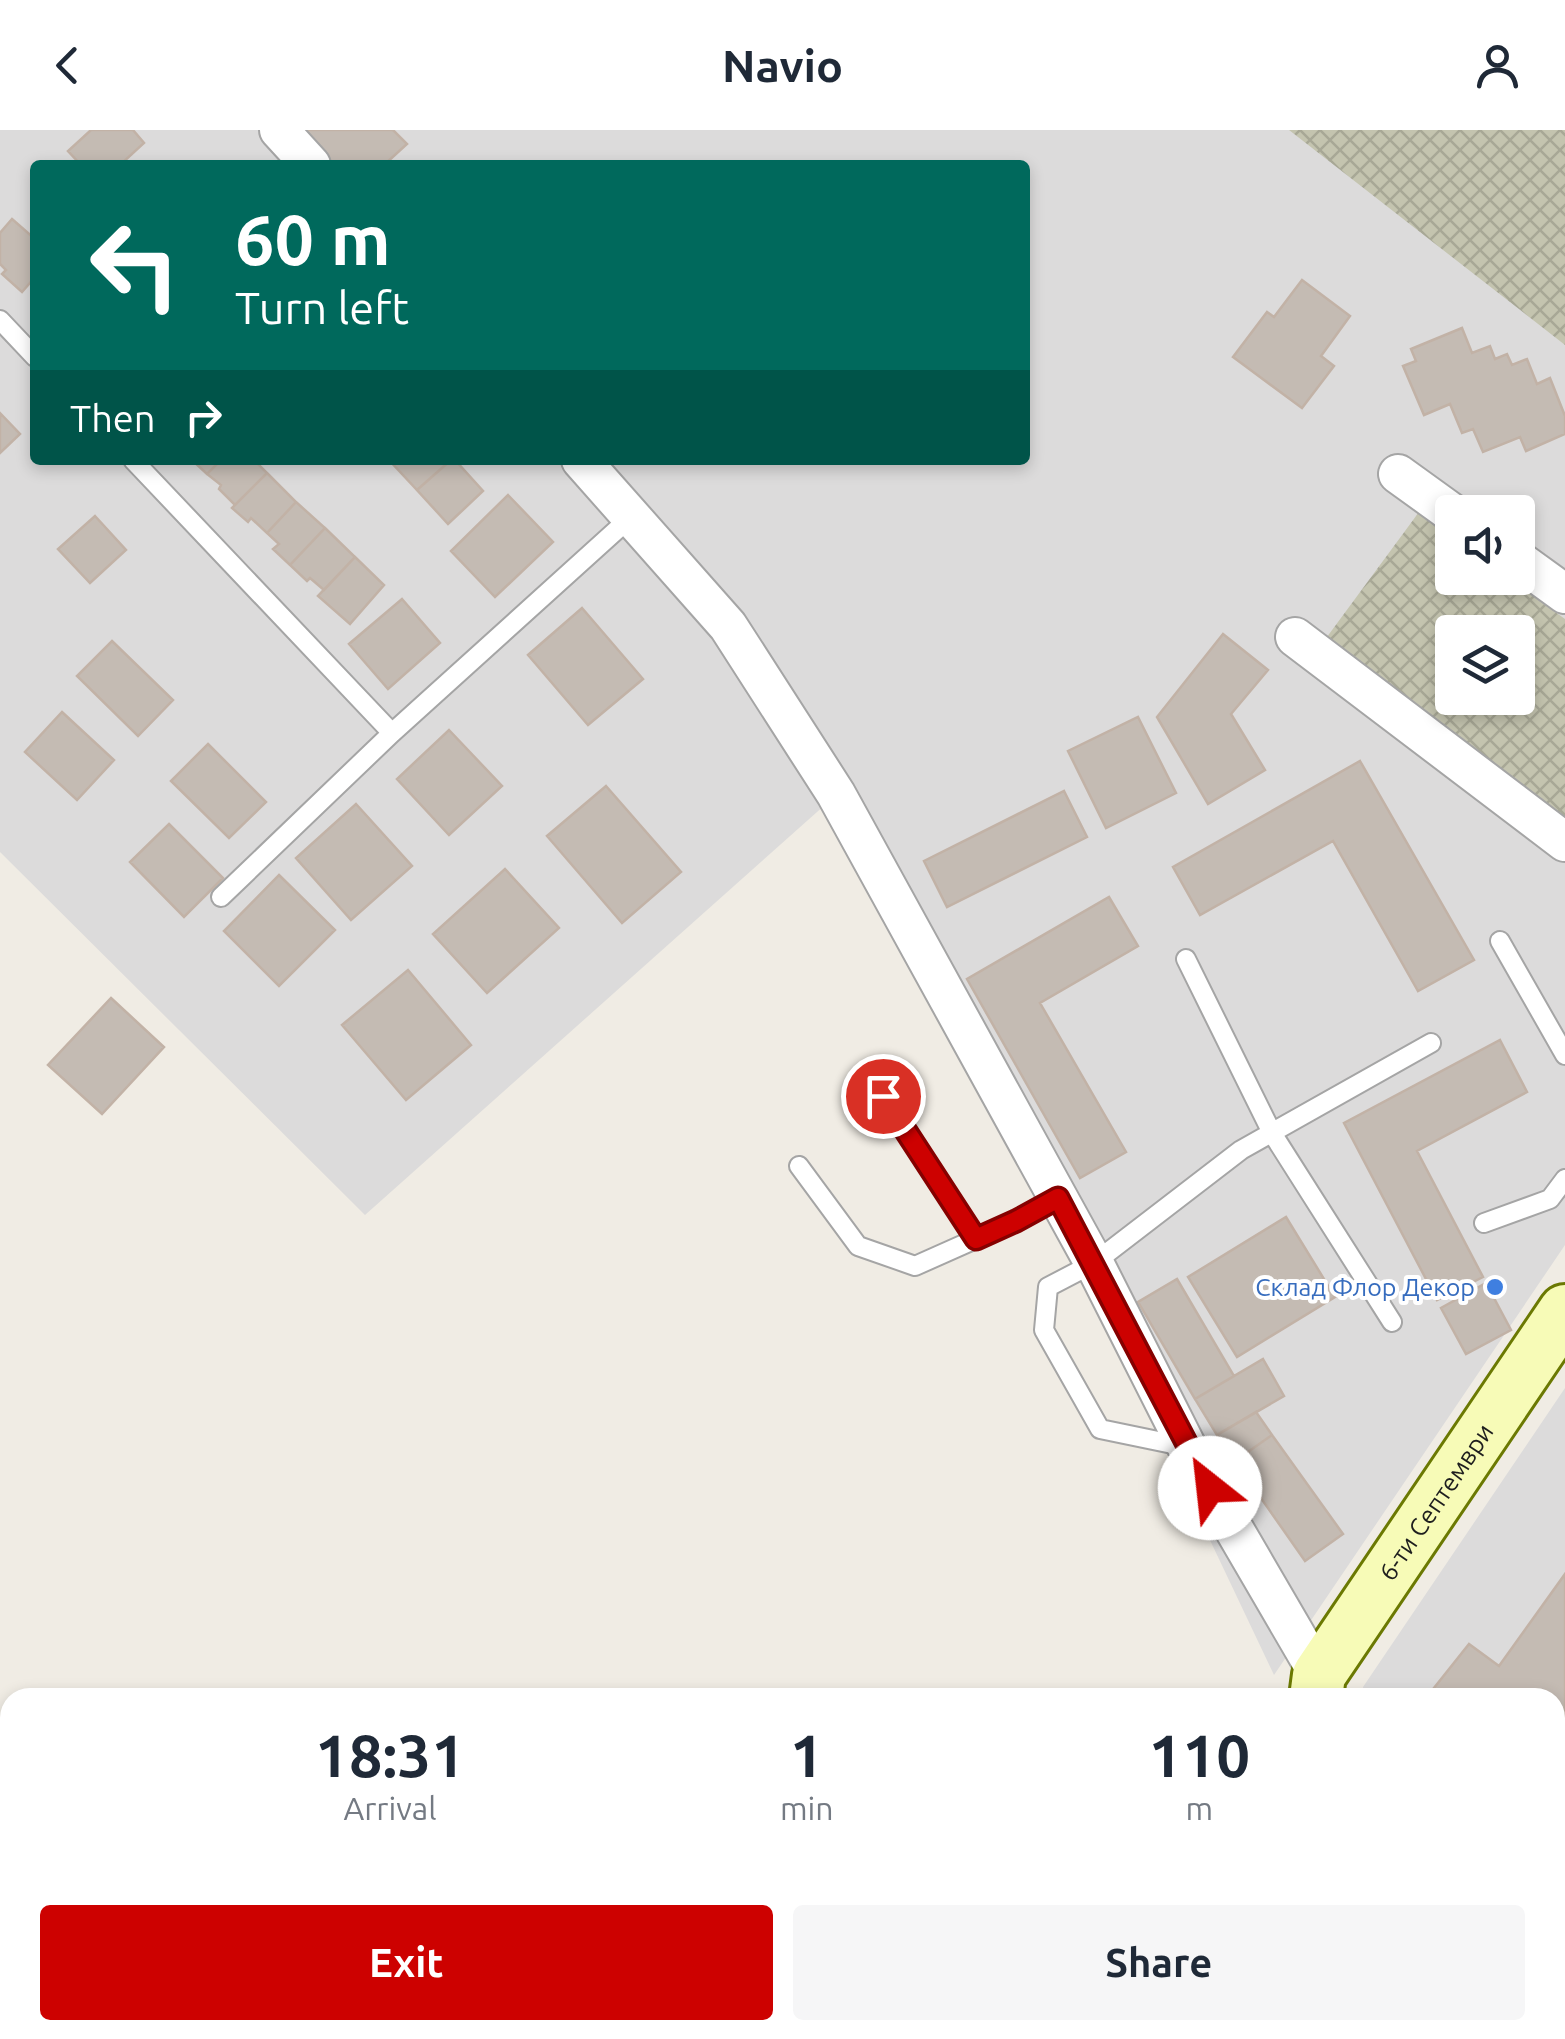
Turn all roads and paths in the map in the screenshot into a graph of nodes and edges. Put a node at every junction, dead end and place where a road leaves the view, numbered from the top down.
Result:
1 (279, 130) edge
2 (306, 160) edge
3 (0, 320) edge
4 (30, 352) edge
5 (138, 465) edge
6 (586, 465) edge
7 (1398, 474) dead end
8 (1435, 501) edge
9 (632, 516) junction
10 (1535, 572) edge
11 (1565, 594) edge
12 (1295, 637) dead end
13 (392, 733) junction
14 (1565, 842) edge
15 (222, 897) dead end
16 (1500, 941) dead end
17 (1186, 958) dead end
18 (1431, 1044) dead end
19 (1565, 1055) edge
20 (883, 1096) dead end
21 (1272, 1132) junction
22 (799, 1166) dead end
23 (1565, 1179) edge
24 (1058, 1198) junction
25 (1484, 1223) dead end
26 (976, 1239) junction
27 (1094, 1263) junction
28 (1565, 1311) edge
29 (1392, 1322) dead end
30 (1187, 1447) junction
31 (1318, 1686) edge

1 - 2 street
3 - 4 lane
5 - 13 lane
6 - 9 street
7 - 8 street
9 - 13 lane
9 - 24 street
10 - 11 street
12 - 14 street
13 - 15 lane
16 - 19 lane
17 - 21 lane
18 - 21 lane
20 - 26 lane
21 - 27 lane
21 - 29 lane
22 - 26 lane
23 - 25 lane
24 - 26 lane
24 - 27 street
27 - 30 street
27 - 30 lane
28 - 31 street, 6-ти Септември
30 - 31 street

